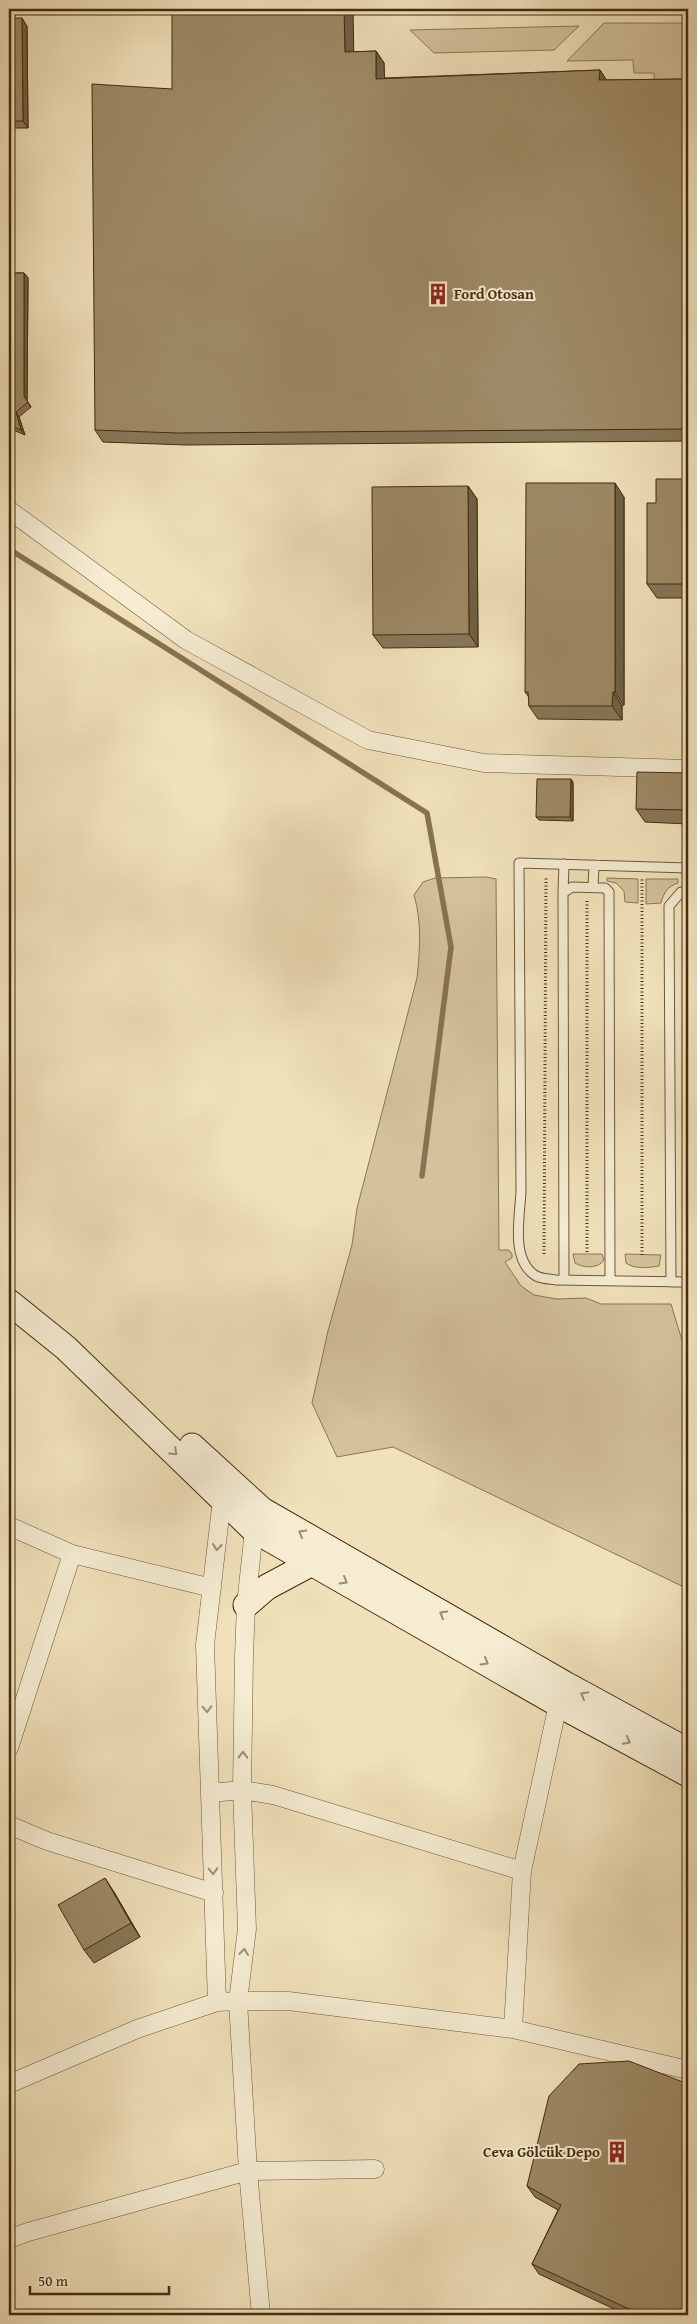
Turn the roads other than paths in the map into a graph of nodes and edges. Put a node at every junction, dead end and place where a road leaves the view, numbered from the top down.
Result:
1 (9, 510) edge
2 (688, 769) edge
3 (564, 864) junction
4 (594, 865) junction
5 (688, 868) edge
6 (590, 888) junction
7 (688, 892) edge
8 (563, 893) junction
9 (564, 1280) junction
10 (610, 1280) junction
11 (671, 1282) junction
12 (688, 1284) edge
13 (9, 1285) edge
14 (9, 1302) edge
15 (222, 1498) junction
16 (9, 1526) edge
17 (254, 1530) junction
18 (72, 1554) junction
19 (312, 1563) junction
20 (212, 1588) junction
21 (246, 1605) junction
22 (558, 1704) junction
23 (9, 1748) edge
24 (688, 1751) edge
25 (688, 1774) edge
26 (242, 1790) junction
27 (210, 1793) junction
28 (9, 1825) edge
29 (522, 1871) junction
30 (214, 1894) junction
31 (238, 2001) junction
32 (217, 2002) junction
33 (513, 2029) junction
34 (688, 2070) edge
35 (9, 2084) edge
36 (375, 2169) dead end
37 (248, 2171) junction
38 (9, 2240) edge
39 (261, 2315) edge

1 - 2 street
3 - 4 lane
3 - 8 lane
3 - 9 lane
4 - 5 lane
4 - 6 lane
6 - 8 lane
6 - 10 lane
7 - 11 lane
8 - 9 lane
9 - 10 lane
10 - 11 lane
11 - 12 lane
24 -> 13 main road
14 -> 15 main road
15 - 17 main road
15 -> 20 street
16 - 18 street
17 - 19 main road
17 - 21 street
18 - 20 street
18 - 23 street
19 - 21 main road
19 -> 22 main road
20 -> 27 street
26 -> 21 street
22 -> 25 main road
22 - 29 street
26 - 27 street
26 - 29 street
31 -> 26 street
27 -> 30 street
28 - 30 street
29 - 33 street
30 - 32 street
31 - 32 street
31 - 33 street
31 - 37 street
32 - 35 street
33 - 34 street
36 - 37 street
37 - 38 street
37 - 39 street

